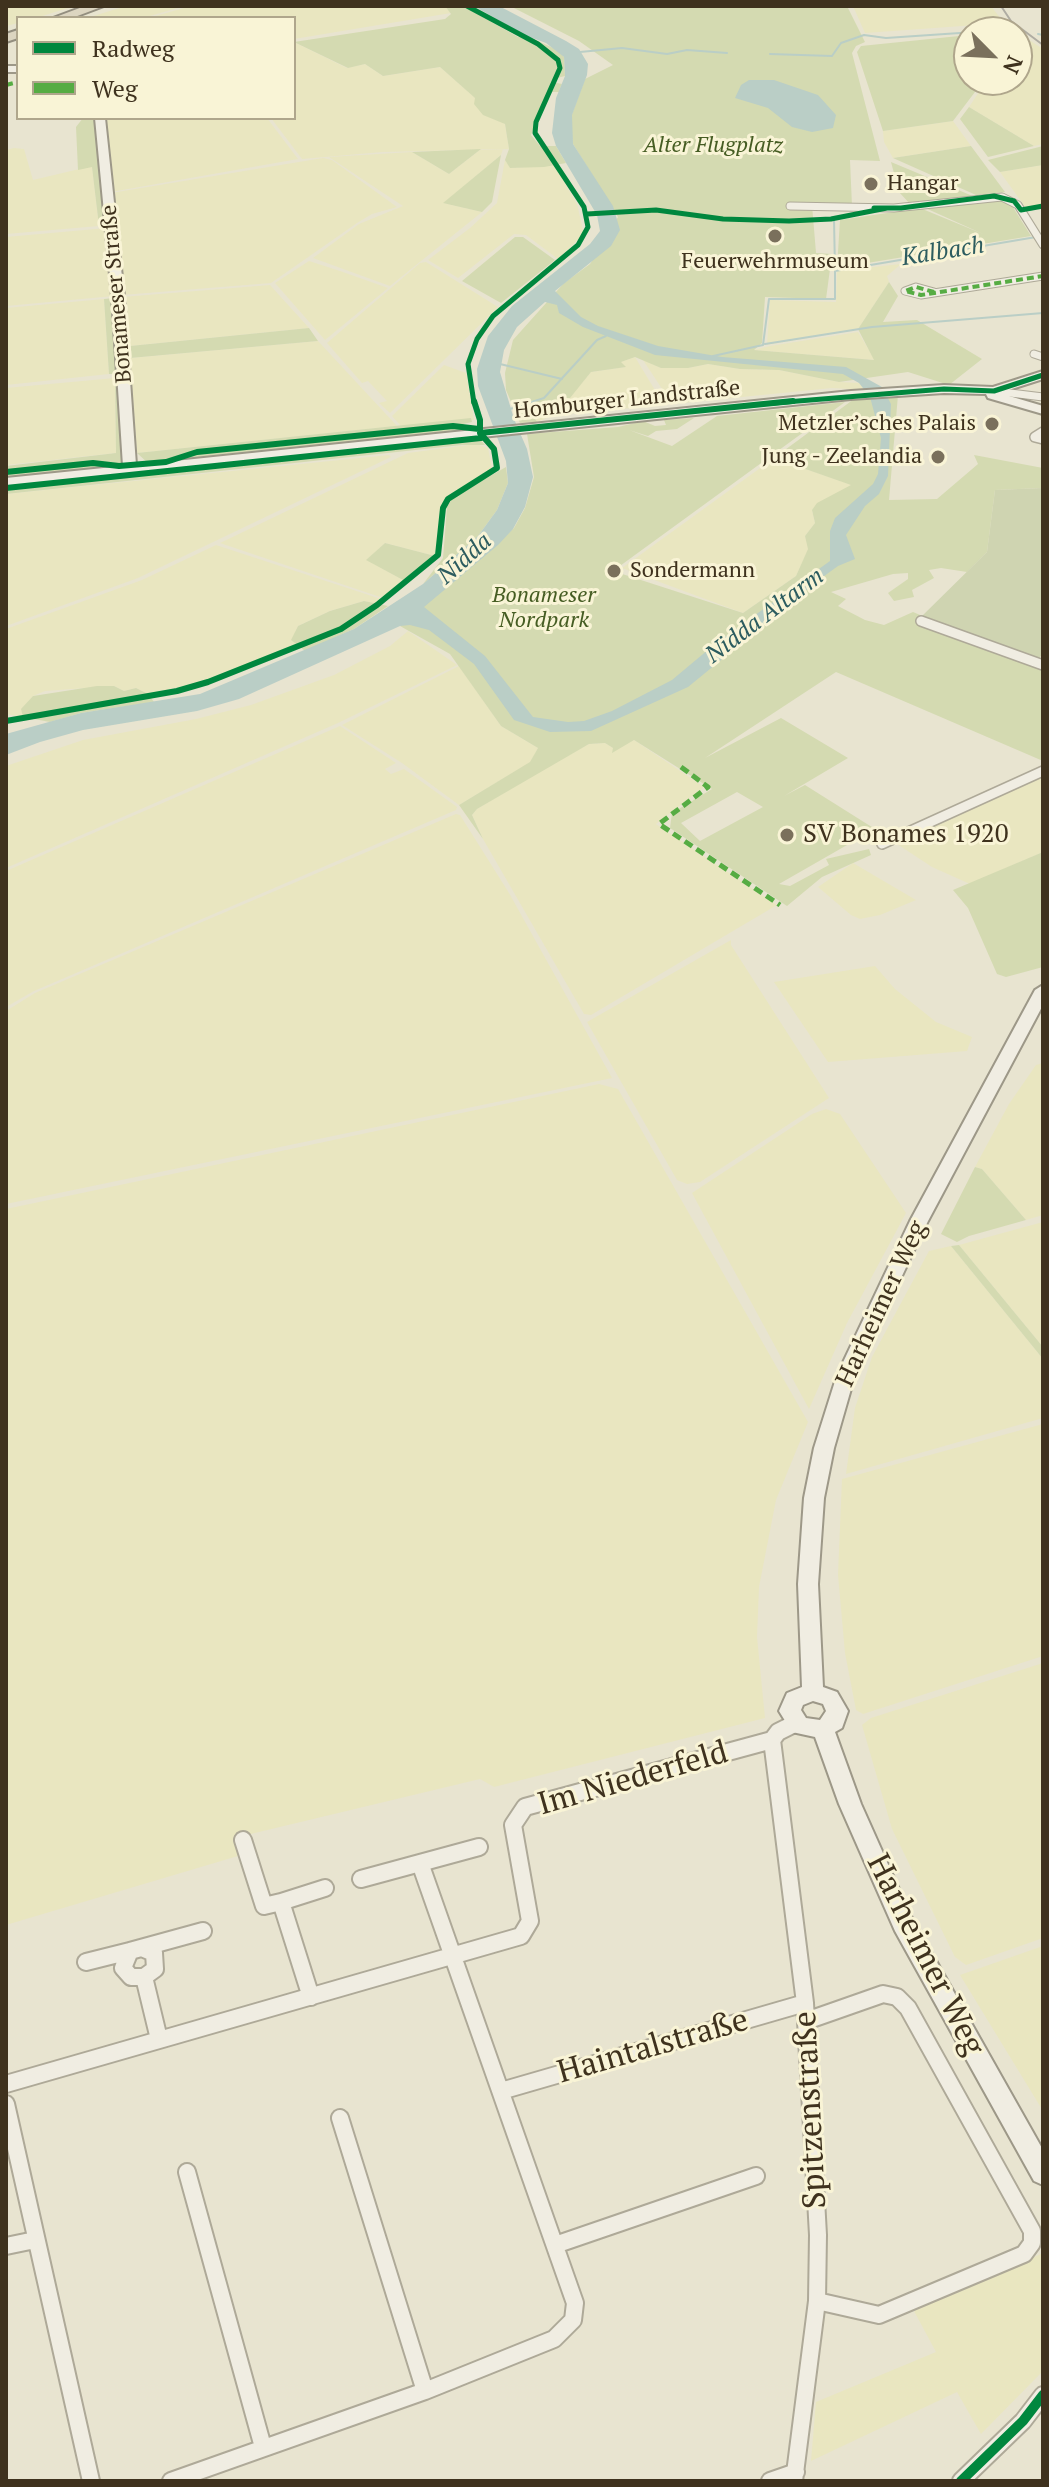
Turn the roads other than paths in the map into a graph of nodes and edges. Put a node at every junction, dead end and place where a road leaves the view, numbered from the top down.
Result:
1 (98, 6) edge
2 (113, 6) edge
3 (66, 16) edge
4 (80, 16) edge
5 (100, 120) edge
6 (790, 206) dead end
7 (1043, 245) edge
8 (1043, 276) edge
9 (934, 292) dead end
10 (1043, 375) edge
11 (1004, 395) junction
12 (1043, 397) edge
13 (1043, 410) edge
14 (1043, 432) edge
15 (1043, 439) edge
16 (130, 470) junction
17 (6, 482) edge
18 (921, 621) dead end
19 (1043, 665) edge
20 (1043, 771) edge
21 (882, 844) dead end
22 (1043, 990) edge
23 (813, 1692) junction
24 (796, 1723) junction
25 (823, 1729) junction
26 (772, 1740) junction
27 (243, 1840) dead end
28 (479, 1847) dead end
29 (420, 1863) junction
30 (361, 1879) dead end
31 (325, 1888) dead end
32 (281, 1902) junction
33 (203, 1931) dead end
34 (136, 1950) junction
35 (453, 1957) junction
36 (86, 1962) dead end
37 (144, 1977) junction
38 (311, 1997) junction
39 (805, 2003) junction
40 (806, 2021) junction
41 (159, 2039) junction
42 (6, 2084) edge
43 (501, 2091) junction
44 (6, 2104) edge
45 (340, 2118) dead end
46 (187, 2172) dead end
47 (1043, 2173) edge
48 (756, 2176) dead end
49 (35, 2240) junction
50 (555, 2245) junction
51 (6, 2246) edge
52 (817, 2301) junction
53 (425, 2391) junction
54 (1043, 2395) edge
55 (1043, 2409) edge
56 (1023, 2421) junction
57 (263, 2447) junction
58 (795, 2477) edge
59 (91, 2481) edge
60 (171, 2481) edge
61 (770, 2481) edge
62 (961, 2481) edge

1 - 3 highway
2 - 4 highway
5 - 16 street, Bonameser Straße
6 - 7 street
8 - 9 street
10 - 11 street
11 - 12 street
11 - 13 street
11 - 16 street, Homburger Landstraße
14 - 15 street
16 - 17 street, Homburger Landstraße
18 - 19 street
20 - 21 street
22 - 23 street, Harheimer Weg
23 - 24 street
23 - 25 street
24 - 25 street
24 - 26 street, Im Niederfeld
25 - 47 street, Harheimer Weg
26 - 35 street, Im Niederfeld
26 - 39 street, Spitzenstraße
27 - 32 street
28 - 29 street
29 - 30 street
29 - 35 street
31 - 32 street
32 - 38 street
33 - 34 street
34 - 36 street
34 - 37 street
34 - 37 street
35 - 38 street, Im Niederfeld
35 - 43 street
37 - 41 street
38 - 41 street, Im Niederfeld
39 - 40 street, Spitzenstraße
39 - 43 street, Haintalstraße
40 - 52 street, Spitzenstraße
40 - 52 street
41 - 42 street, Im Niederfeld
43 - 50 street
44 - 49 street
45 - 53 street
46 - 57 street
48 - 50 street
49 - 51 street
49 - 59 street
50 - 53 street
52 - 58 street, Spitzenstraße
53 - 57 street
54 - 56 street
55 - 56 street
56 - 62 street
57 - 60 street
58 - 61 street

